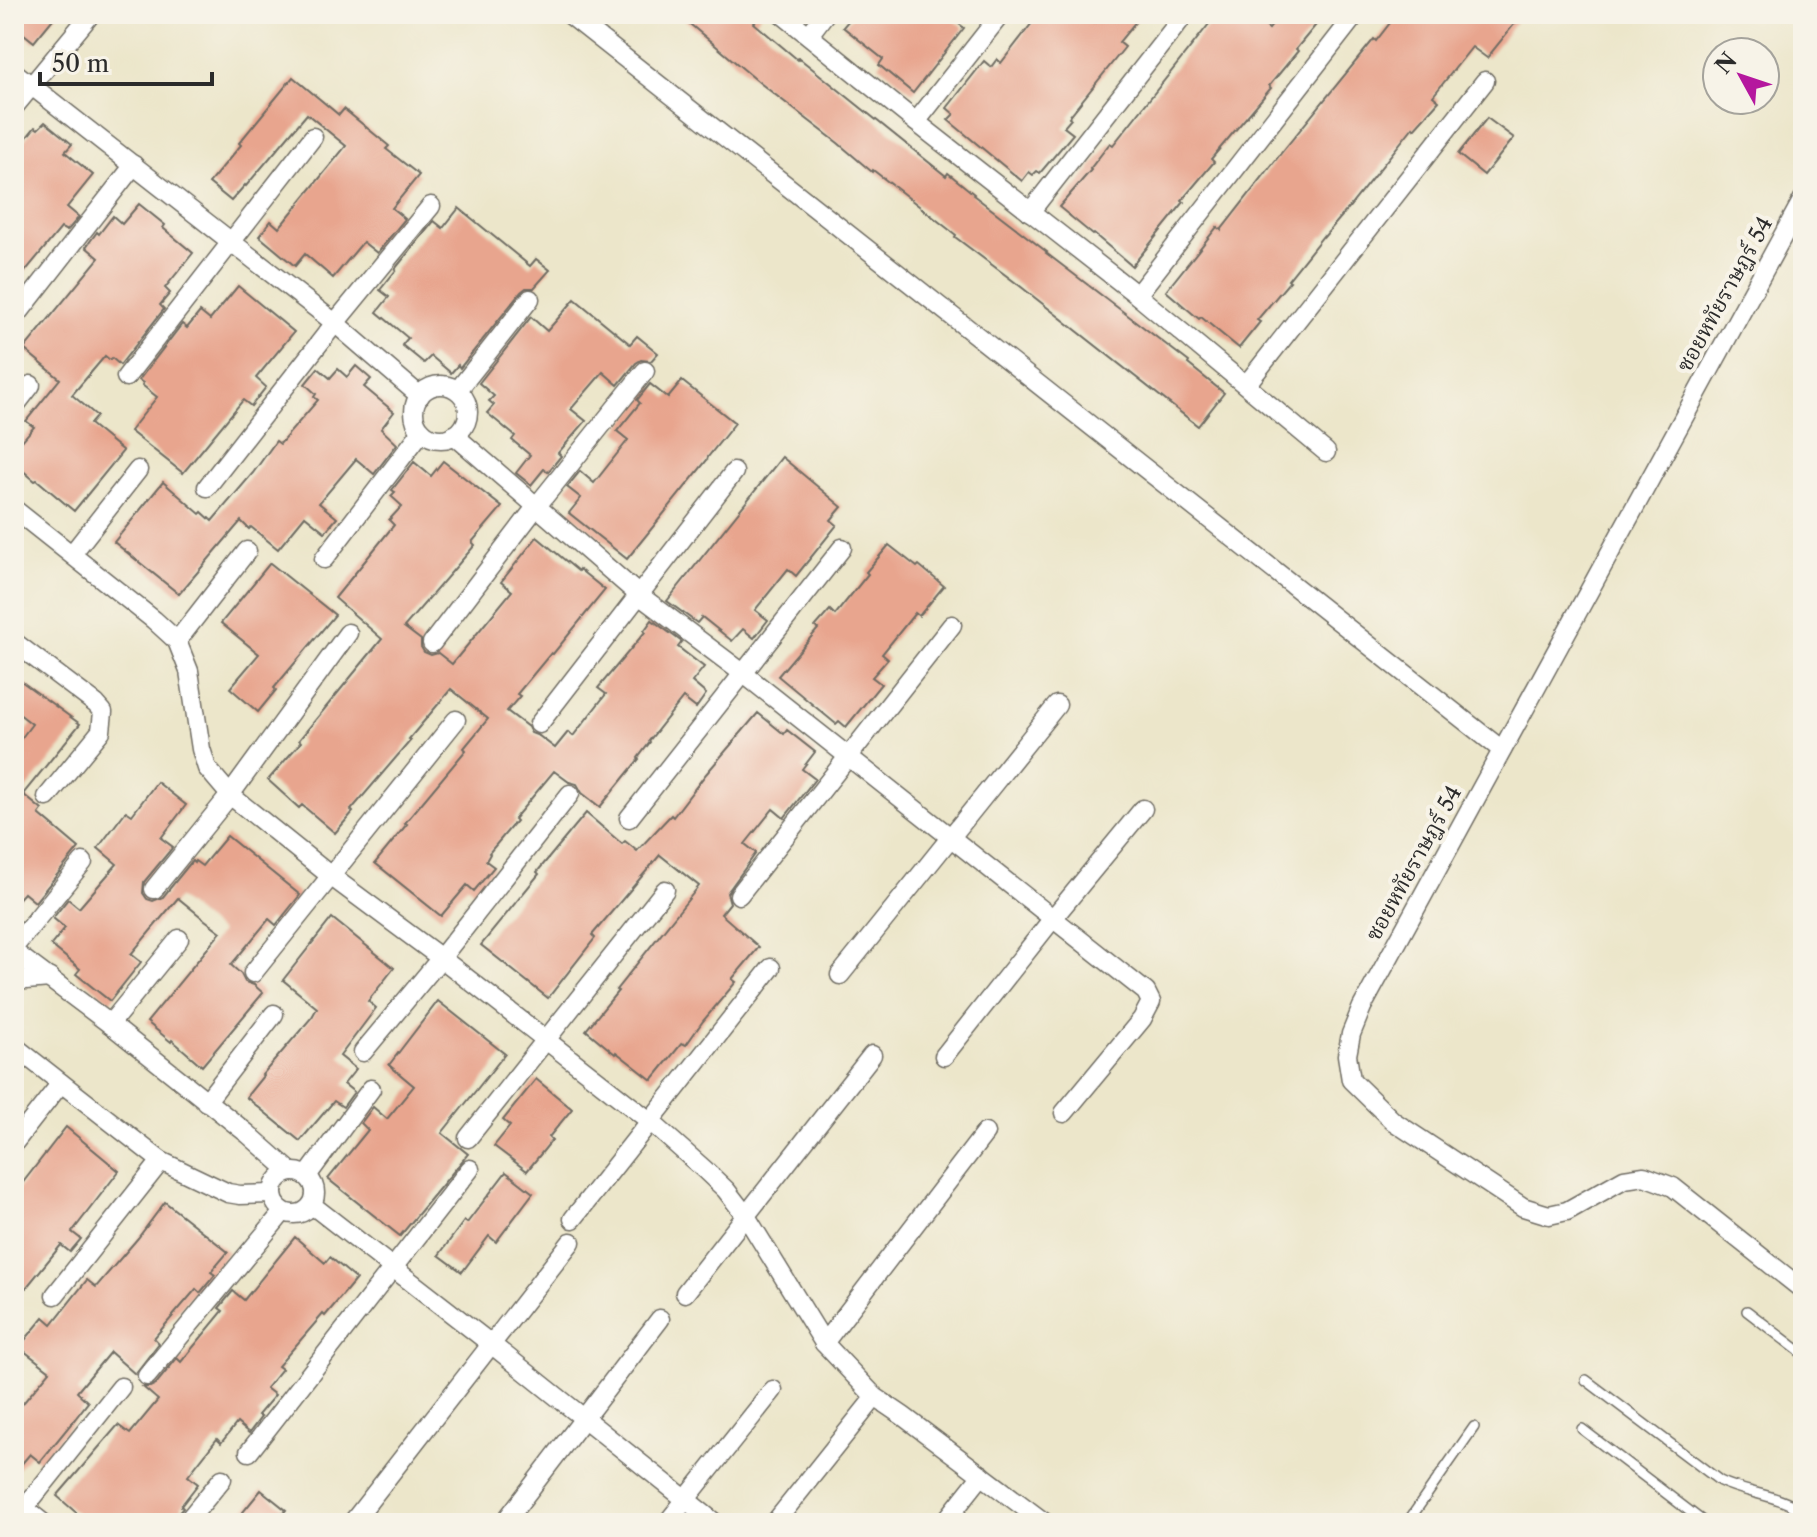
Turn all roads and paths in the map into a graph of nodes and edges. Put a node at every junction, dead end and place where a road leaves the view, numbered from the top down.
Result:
1 (91, 14) edge
2 (569, 14) edge
3 (782, 14) edge
4 (825, 14) edge
5 (1001, 14) edge
6 (1185, 14) edge
7 (1356, 14) edge
8 (809, 35) junction
9 (14, 72) edge
10 (1485, 81) dead end
11 (31, 85) junction
12 (14, 107) edge
13 (916, 122) junction
14 (313, 137) dead end
15 (134, 165) junction
16 (1803, 199) edge
17 (431, 206) dead end
18 (1030, 212) junction
19 (231, 242) junction
20 (1137, 295) junction
21 (530, 299) dead end
22 (17, 315) dead end
23 (335, 323) junction
24 (645, 371) dead end
25 (126, 377) dead end
26 (31, 385) dead end
27 (1246, 385) junction
28 (458, 390) junction
29 (420, 396) junction
30 (14, 407) edge
31 (422, 431) junction
32 (454, 435) junction
33 (1326, 452) dead end
34 (138, 470) dead end
35 (734, 472) dead end
36 (207, 487) dead end
37 (536, 507) junction
38 (14, 509) edge
39 (842, 548) dead end
40 (247, 551) dead end
41 (72, 554) junction
42 (324, 559) dead end
43 (639, 595) junction
44 (952, 625) dead end
45 (348, 633) dead end
46 (177, 641) junction
47 (14, 642) edge
48 (432, 643) dead end
49 (744, 674) junction
50 (1057, 705) dead end
51 (456, 720) dead end
52 (539, 724) dead end
53 (1502, 750) junction
54 (847, 757) junction
55 (570, 794) dead end
56 (230, 795) junction
57 (47, 797) dead end
58 (1143, 809) dead end
59 (629, 818) dead end
60 (951, 838) junction
61 (83, 862) dead end
62 (332, 877) junction
63 (154, 889) dead end
64 (665, 890) dead end
65 (739, 895) dead end
66 (1054, 917) junction
67 (179, 939) dead end
68 (14, 950) edge
69 (441, 958) junction
70 (771, 968) dead end
71 (253, 973) dead end
72 (840, 975) dead end
73 (50, 978) junction
74 (14, 981) edge
75 (274, 1014) dead end
76 (110, 1024) junction
77 (545, 1040) junction
78 (14, 1046) edge
79 (363, 1052) dead end
80 (872, 1055) dead end
81 (944, 1056) dead end
82 (61, 1083) junction
83 (371, 1089) dead end
84 (206, 1102) junction
85 (1064, 1113) dead end
86 (651, 1122) junction
87 (985, 1133) dead end
88 (468, 1138) dead end
89 (14, 1143) edge
90 (161, 1161) junction
91 (470, 1169) dead end
92 (299, 1174) junction
93 (272, 1194) junction
94 (312, 1205) junction
95 (283, 1212) junction
96 (746, 1216) junction
97 (573, 1219) dead end
98 (571, 1242) dead end
99 (393, 1268) junction
100 (1803, 1290) edge
101 (685, 1293) dead end
102 (55, 1295) dead end
103 (1747, 1311) dead end
104 (660, 1319) dead end
105 (824, 1343) junction
106 (491, 1344) junction
107 (1803, 1354) edge
108 (147, 1376) dead end
109 (1586, 1380) dead end
110 (121, 1387) dead end
111 (773, 1390) dead end
112 (875, 1397) junction
113 (583, 1419) junction
114 (1474, 1427) dead end
115 (1582, 1429) dead end
116 (249, 1452) dead end
117 (982, 1475) junction
118 (222, 1479) dead end
119 (686, 1500) junction
120 (17, 1510) edge
121 (1803, 1512) edge
122 (776, 1521) dead end
123 (43, 1523) edge
124 (186, 1523) edge
125 (352, 1523) edge
126 (504, 1523) edge
127 (667, 1523) edge
128 (715, 1523) edge
129 (944, 1523) edge
130 (1045, 1523) edge
131 (1407, 1523) edge
132 (1705, 1523) edge

1 - 11 street
2 - 53 street
3 - 8 street
4 - 8 street
5 - 13 street
6 - 18 street
7 - 20 street
8 - 13 street
9 - 11 street
10 - 27 street
11 - 12 street
11 - 15 street
13 - 18 street
14 - 19 street
15 - 19 street
15 - 22 street
16 - 53 street, ซอยหทัยราษฎร์ 54
17 - 23 street
18 - 20 street
19 - 23 street
19 - 25 street
20 - 27 street
21 - 28 street
23 - 29 street
23 - 36 street
24 - 37 street
26 - 30 street
27 - 33 street
28 - 29 street
28 - 32 street
29 - 31 street
31 - 32 street
31 - 42 street
32 - 37 street
34 - 41 street
35 - 43 street
37 - 43 street
37 - 48 street
38 - 41 street
39 - 49 street
40 - 46 street
41 - 46 street
43 - 49 street
43 - 52 street
44 - 54 street
45 - 56 street
46 - 56 street
47 - 57 street
49 - 54 street
49 - 59 street
50 - 60 street
51 - 62 street
53 - 100 street, ซอยหทัยราษฎร์ 54
54 - 60 street
54 - 65 street
55 - 69 street
56 - 62 street
56 - 63 street
58 - 66 street
60 - 66 street
60 - 72 street
61 - 68 street
62 - 69 street
62 - 71 street
64 - 77 street
66 - 81 street
66 - 85 street
67 - 76 street
68 - 73 street
69 - 77 street
69 - 79 street
70 - 86 street
73 - 74 street
73 - 76 street
75 - 84 street
76 - 84 street
77 - 86 street
77 - 88 street
78 - 82 street
80 - 96 street
82 - 89 street
82 - 90 street
83 - 92 street
84 - 92 street
86 - 96 street
86 - 97 street
87 - 105 street
90 - 93 street
90 - 102 street
91 - 99 street
92 - 93 street
92 - 94 street
93 - 95 street
94 - 95 street
94 - 99 street
95 - 108 street
96 - 101 street
96 - 105 street
98 - 106 street
99 - 106 street
99 - 116 street
103 - 107 lane
104 - 113 street
105 - 112 street
106 - 113 street
106 - 125 street
109 - 121 lane
110 - 120 street
111 - 119 street
112 - 117 street
112 - 122 street
113 - 119 street
113 - 126 street
114 - 131 lane
115 - 132 lane
117 - 129 street
117 - 130 street
118 - 124 street
119 - 127 street
119 - 128 street
120 - 123 street

